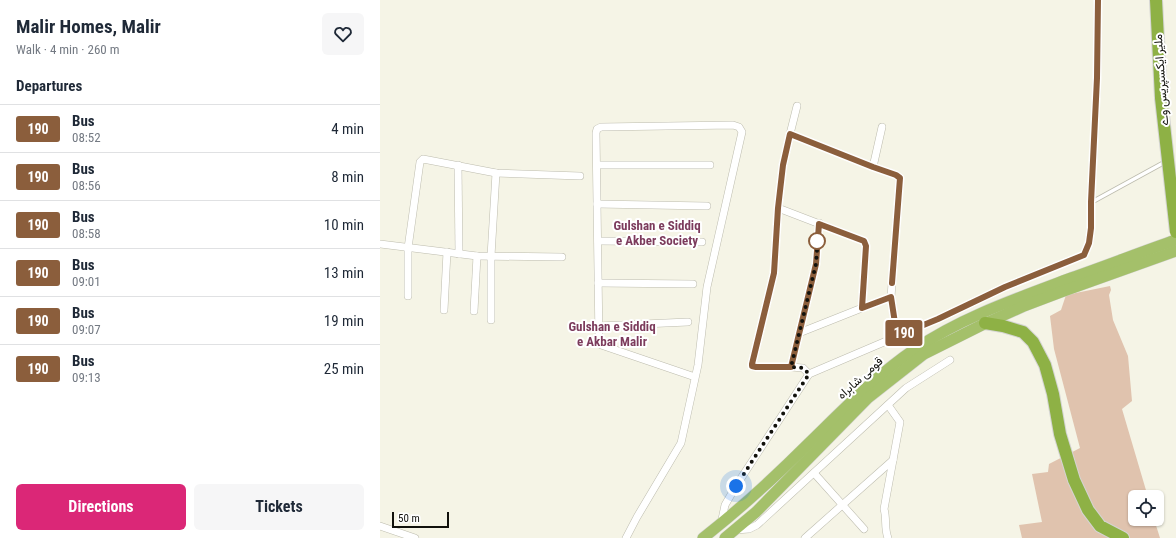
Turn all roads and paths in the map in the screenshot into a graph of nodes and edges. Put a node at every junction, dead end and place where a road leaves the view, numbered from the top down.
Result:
1 (1098, 0) edge
2 (1156, 0) edge
3 (797, 106) dead end
4 (882, 127) dead end
5 (790, 134) junction
6 (1170, 159) dead end
7 (710, 164) dead end
8 (597, 165) junction
9 (458, 166) junction
10 (873, 167) junction
11 (496, 173) junction
12 (580, 176) dead end
13 (1091, 202) junction
14 (597, 204) junction
15 (707, 206) dead end
16 (778, 208) junction
17 (819, 224) junction
18 (1176, 232) edge
19 (1176, 240) edge
20 (598, 241) junction
21 (702, 242) dead end
22 (380, 244) edge
23 (408, 248) junction
24 (1176, 251) edge
25 (447, 252) junction
26 (459, 254) junction
27 (477, 256) junction
28 (491, 256) junction
29 (562, 257) dead end
30 (598, 283) junction
31 (693, 284) dead end
32 (1058, 288) junction
33 (408, 296) dead end
34 (891, 297) junction
35 (862, 308) junction
36 (444, 310) dead end
37 (474, 311) dead end
38 (490, 320) dead end
39 (688, 322) dead end
40 (985, 323) junction
41 (599, 326) junction
42 (799, 333) junction
43 (897, 336) junction
44 (950, 360) dead end
45 (791, 367) junction
46 (809, 374) junction
47 (695, 377) junction
48 (888, 405) junction
49 (894, 459) junction
50 (814, 473) junction
51 (842, 504) junction
52 (721, 524) junction
53 (380, 526) edge
54 (864, 529) dead end
55 (734, 530) junction
56 (415, 538) edge
57 (626, 538) edge
58 (703, 538) edge
59 (725, 538) edge
60 (805, 538) edge
61 (888, 538) edge
62 (1123, 538) edge

1 - 13 street
2 - 18 highway, ملیر ایکسپریس وے, bridge
3 - 5 street
4 - 10 street
5 - 10 street
5 - 16 street
6 - 13 lane
7 - 8 street
8 - 14 street
8 - 47 street
9 - 11 street
9 - 23 street
9 - 26 street
10 - 34 street
11 - 12 street
11 - 28 street
13 - 43 street
14 - 15 street
14 - 20 street
16 - 17 street
16 - 45 street
17 - 35 street
17 - 42 street
19 - 32 highway, قومی شاہراہ
20 - 21 street
20 - 30 street
22 - 23 street
23 - 25 street
23 - 33 street
24 - 32 highway, قومی شاہراہ
25 - 26 street
25 - 36 street
26 - 27 street
27 - 28 street
27 - 37 street
28 - 29 street
28 - 38 street
30 - 31 street
30 - 41 street
32 - 40 highway, قومی شاہراہ
32 - 52 highway, قومی شاہراہ
34 - 35 street
34 - 43 street
35 - 42 street
39 - 41 street
40 - 55 highway, قومی شاہراہ
40 - 62 highway
41 - 47 street
42 - 45 street
43 - 46 street
44 - 48 street
45 - 46 street
46 - 52 street
47 - 57 street
48 - 49 street
48 - 50 street
49 - 51 street
49 - 61 street
50 - 51 street
50 - 55 street
51 - 54 street
51 - 60 street
52 - 58 highway, قومی شاہراہ
53 - 56 street
55 - 59 highway, قومی شاہراہ

